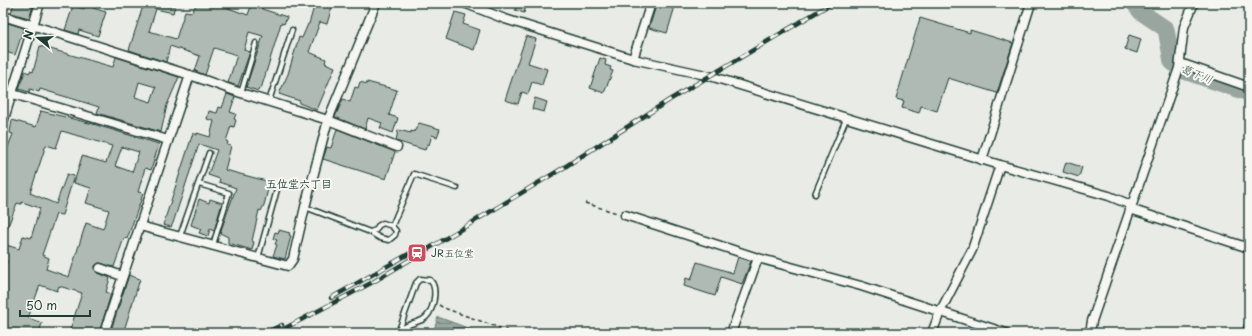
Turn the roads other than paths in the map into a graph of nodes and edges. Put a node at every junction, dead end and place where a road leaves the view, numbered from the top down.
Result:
1 (40, 3) edge
2 (376, 3) edge
3 (464, 3) edge
4 (651, 3) edge
5 (1031, 3) edge
6 (1194, 3) edge
7 (3, 16) edge
8 (33, 26) junction
9 (292, 30) dead end
10 (256, 43) dead end
11 (633, 59) junction
12 (1180, 63) junction
13 (190, 74) junction
14 (1249, 87) edge
15 (241, 93) junction
16 (13, 94) junction
17 (268, 101) junction
18 (846, 119) junction
19 (328, 120) junction
20 (3, 122) edge
21 (168, 140) junction
22 (397, 147) dead end
23 (209, 153) dead end
24 (982, 160) junction
25 (1000, 165) junction
26 (199, 184) junction
27 (278, 186) dead end
28 (457, 188) dead end
29 (815, 194) dead end
30 (304, 207) junction
31 (1131, 207) junction
32 (625, 215) road end
33 (140, 226) junction
34 (392, 226) junction
35 (370, 232) junction
36 (180, 237) junction
37 (213, 245) junction
38 (1249, 248) edge
39 (258, 258) junction
40 (758, 258) junction
41 (100, 268) dead end
42 (122, 276) junction
43 (940, 312) junction
44 (1249, 326) edge
45 (399, 332) edge
46 (104, 333) edge
47 (731, 333) edge
48 (932, 333) edge
49 (1006, 333) edge
50 (1090, 333) edge
51 (1247, 333) edge

1 - 8 street
2 - 19 street
3 - 11 street
4 - 11 street
5 - 24 street
6 - 12 street
7 - 8 street
8 - 13 street
8 - 16 street
9 - 17 lane
10 - 15 lane
11 - 18 street
12 - 14 street
12 - 31 street
13 - 15 street
13 - 21 street
15 - 17 street
16 - 20 street
16 - 21 street
17 - 19 street
18 - 24 street
18 - 29 lane
19 - 22 street
19 - 30 street
21 - 33 street
23 - 26 lane
24 - 25 street
25 - 31 street
25 - 43 street
26 - 36 lane
26 - 37 lane
27 - 39 lane
28 - 34 lane
30 - 35 lane
30 - 39 street
31 - 38 street
31 - 50 street
32 - 40 street
33 - 36 street
33 - 42 street
34 - 35 lane
34 - 35 lane
36 - 37 street
37 - 39 street
40 - 43 street
40 - 47 street
41 - 42 street
42 - 46 street
43 - 48 street
43 - 49 street
44 - 51 street
45 - 45 lane

